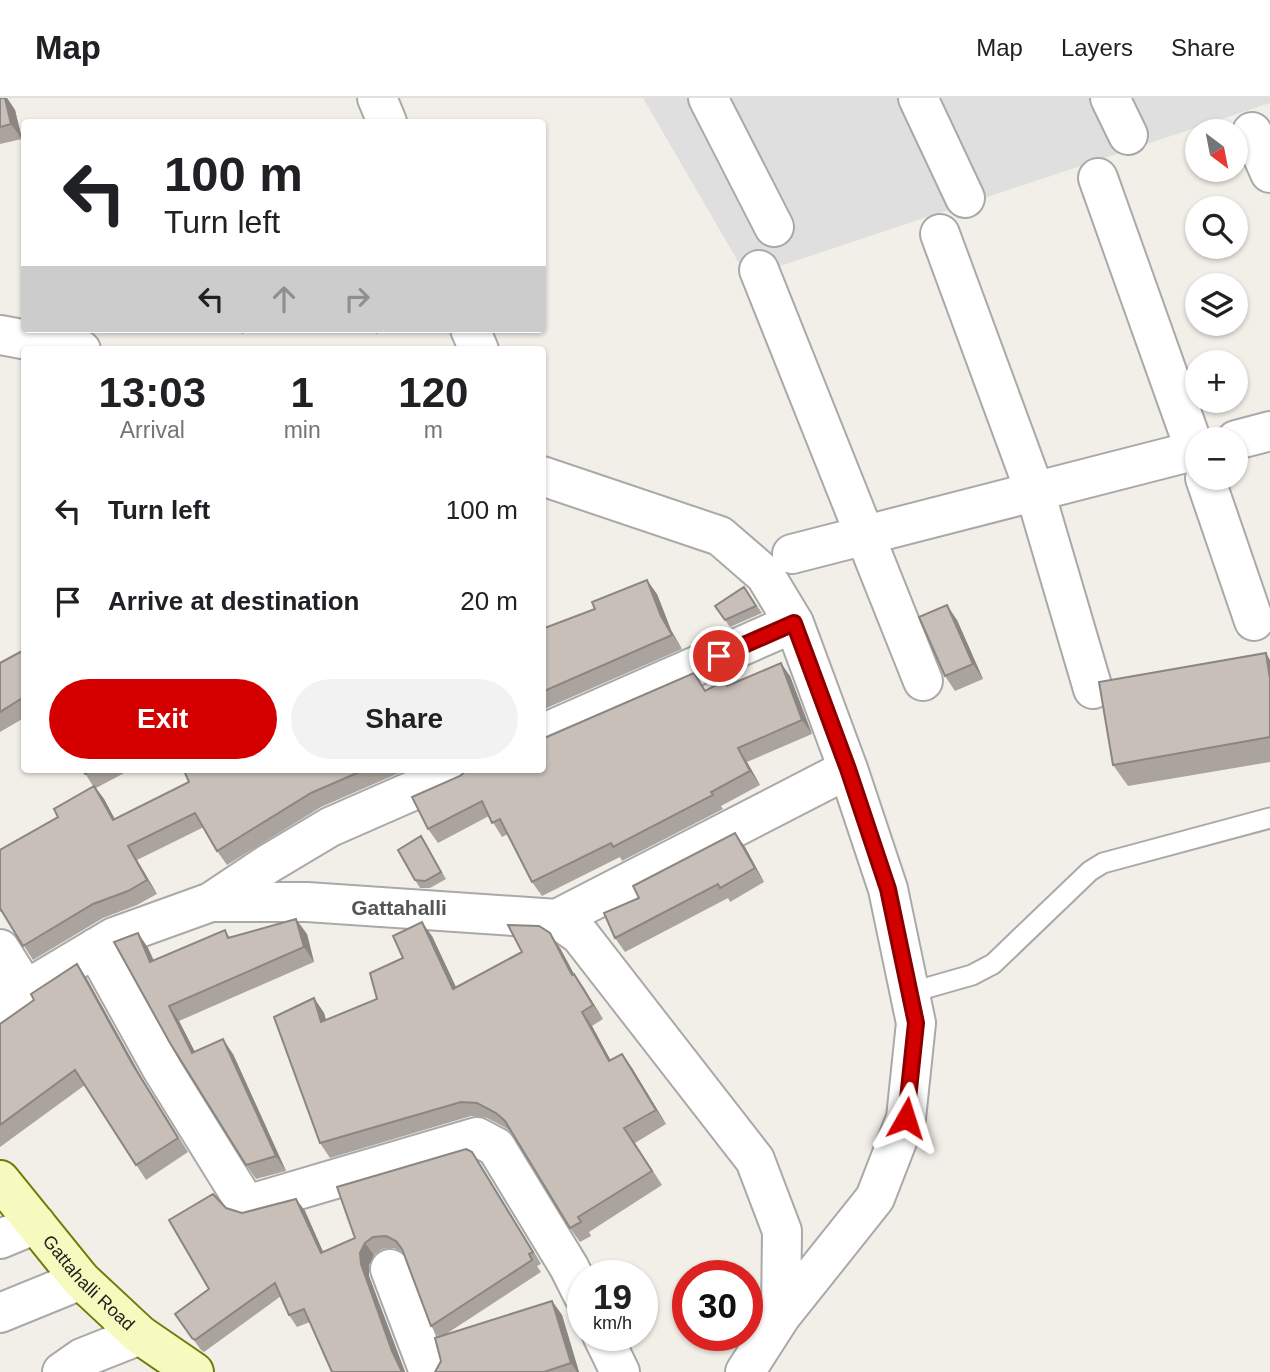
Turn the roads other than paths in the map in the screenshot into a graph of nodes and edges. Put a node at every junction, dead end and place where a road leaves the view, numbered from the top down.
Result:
1 (377, 98) edge
2 (708, 98) edge
3 (918, 98) edge
4 (1110, 98) edge
5 (386, 119) edge
6 (1252, 132) dead end
7 (1128, 135) dead end
8 (1270, 173) edge
9 (1098, 178) dead end
10 (965, 198) dead end
11 (774, 227) dead end
12 (940, 234) dead end
13 (760, 270) dead end
14 (0, 335) edge
15 (59, 346) edge
16 (1187, 427) edge
17 (1270, 431) edge
18 (1248, 437) edge
19 (1185, 462) edge
20 (546, 477) edge
21 (1209, 490) edge
22 (1035, 492) junction
23 (865, 536) junction
24 (792, 554) dead end
25 (1254, 621) dead end
26 (794, 623) junction
27 (923, 681) dead end
28 (1093, 689) dead end
29 (546, 732) edge
30 (848, 769) junction
31 (453, 773) edge
32 (1270, 818) edge
33 (211, 902) junction
34 (557, 919) junction
35 (95, 948) junction
36 (0, 949) edge
37 (909, 993) junction
38 (13, 997) edge
39 (0, 1180) edge
40 (36, 1224) junction
41 (0, 1239) edge
42 (567, 1264) edge
43 (390, 1269) dead end
44 (81, 1280) junction
45 (0, 1313) edge
46 (780, 1316) junction
47 (140, 1335) junction
48 (610, 1351) edge
49 (62, 1372) edge
50 (192, 1372) edge
51 (429, 1372) edge
52 (620, 1372) edge
53 (745, 1372) edge

1 - 5 street
2 - 11 street
3 - 10 street
4 - 7 street
6 - 8 street
9 - 16 street
12 - 22 street
13 - 23 street
14 - 15 street
17 - 18 street
19 - 22 street
20 - 26 street
21 - 25 street
22 - 23 street
22 - 28 street
23 - 24 street
23 - 27 street
26 - 29 street
26 - 30 street
30 - 34 street
30 - 37 street
31 - 33 street
32 - 37 lane
33 - 34 street
33 - 35 street
34 - 46 street
35 - 38 street
35 - 42 street
36 - 38 street
37 - 46 street
39 - 40 main road, Gattahalli Road
40 - 41 street
40 - 44 main road, Gattahalli Road
43 - 51 street
44 - 45 street
44 - 47 main road, Gattahalli Road
46 - 53 street
47 - 49 street
47 - 50 main road, Gattahalli Road
48 - 52 street

